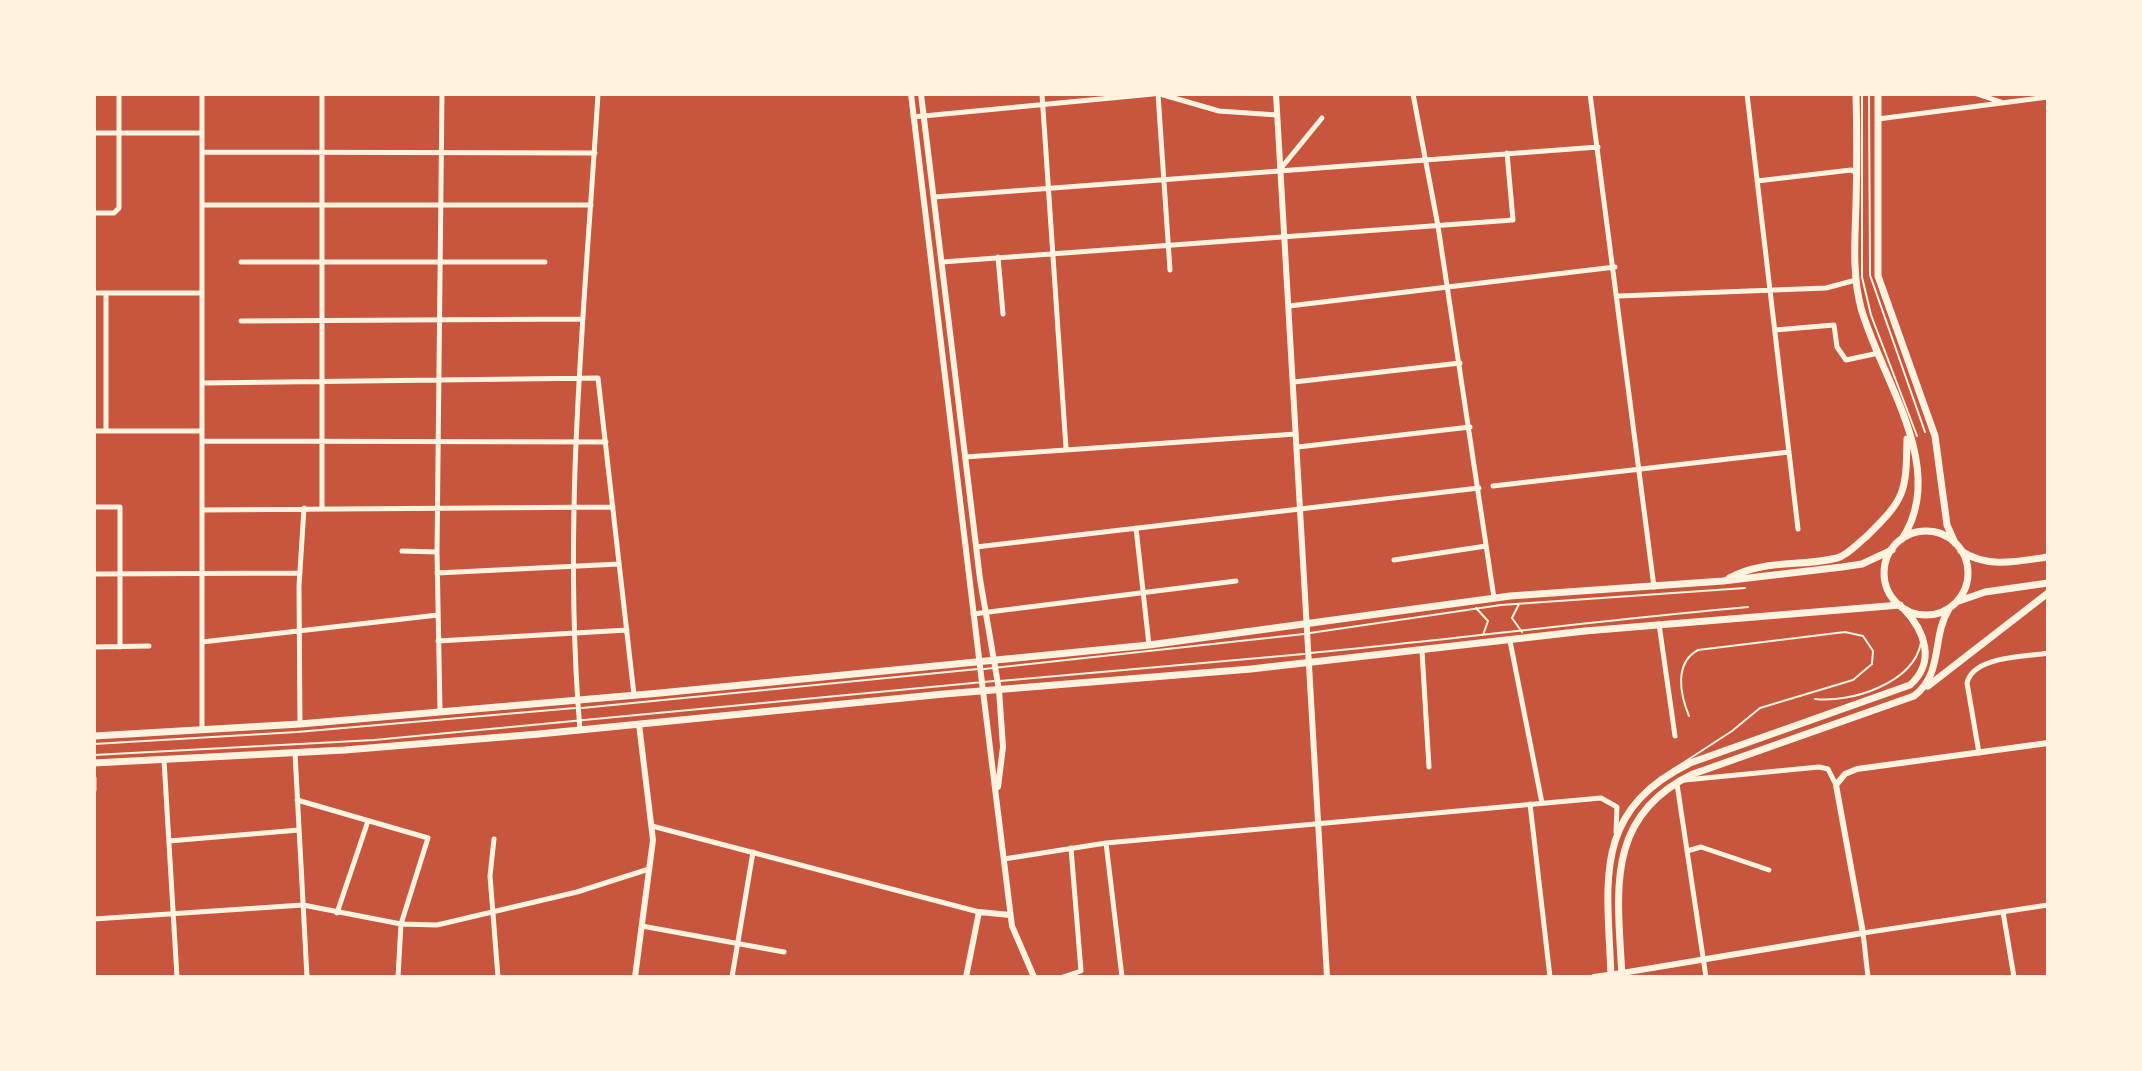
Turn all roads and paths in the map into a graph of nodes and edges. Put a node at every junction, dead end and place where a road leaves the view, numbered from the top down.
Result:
1 (119, 94) edge
2 (202, 94) edge
3 (322, 94) edge
4 (442, 94) edge
5 (598, 94) edge
6 (911, 94) edge
7 (921, 94) edge
8 (1042, 94) edge
9 (1157, 94) edge
10 (1276, 94) edge
11 (1413, 94) edge
12 (1590, 94) edge
13 (1747, 94) edge
14 (1856, 94) edge
15 (1862, 94) edge
16 (1869, 94) edge
17 (1878, 94) edge
18 (1977, 94) edge
19 (2048, 97) edge
20 (1042, 104) junction
21 (2006, 104) junction
22 (1277, 115) junction
23 (924, 116) junction
24 (913, 117) junction
25 (1322, 118) dead end
26 (1878, 119) junction
27 (94, 133) edge
28 (119, 133) junction
29 (202, 133) junction
30 (1598, 147) junction
31 (442, 151) junction
32 (202, 152) junction
33 (322, 152) junction
34 (595, 153) junction
35 (1507, 153) junction
36 (1425, 159) junction
37 (1281, 168) junction
38 (1857, 173) junction
39 (1164, 178) junction
40 (1757, 181) junction
41 (1048, 187) junction
42 (934, 197) junction
43 (923, 198) junction
44 (202, 205) junction
45 (322, 205) junction
46 (443, 205) junction
47 (591, 205) junction
48 (94, 213) edge
49 (1438, 226) junction
50 (1285, 236) junction
51 (1168, 244) junction
52 (1053, 253) junction
53 (998, 257) junction
54 (241, 262) dead end
55 (322, 262) junction
56 (442, 262) junction
57 (545, 262) dead end
58 (942, 262) junction
59 (1615, 267) junction
60 (1170, 270) dead end
61 (1856, 280) junction
62 (1448, 287) junction
63 (1770, 289) junction
64 (94, 293) edge
65 (106, 293) junction
66 (202, 293) junction
67 (1619, 296) junction
68 (1289, 306) junction
69 (1003, 314) dead end
70 (583, 319) junction
71 (441, 320) junction
72 (241, 321) dead end
73 (322, 321) junction
74 (1775, 330) junction
75 (1874, 354) dead end
76 (1460, 363) junction
77 (578, 378) junction
78 (440, 380) junction
79 (322, 382) junction
80 (1294, 382) junction
81 (202, 383) junction
82 (1470, 427) junction
83 (1908, 429) junction
84 (94, 431) edge
85 (106, 431) junction
86 (202, 431) junction
87 (1925, 432) dead end
88 (1297, 434) junction
89 (1917, 436) dead end
90 (202, 441) junction
91 (322, 441) junction
92 (439, 442) junction
93 (576, 442) junction
94 (606, 442) junction
95 (1298, 447) junction
96 (1066, 448) junction
97 (1789, 452) junction
98 (965, 457) junction
99 (1640, 469) junction
100 (1493, 486) dead end
101 (1479, 488) junction
102 (438, 506) junction
103 (94, 507) edge
104 (573, 507) junction
105 (613, 507) junction
106 (304, 508) junction
107 (322, 508) junction
108 (1301, 509) junction
109 (202, 510) junction
110 (1136, 528) junction
111 (1798, 529) dead end
112 (1902, 539) junction
113 (1955, 543) junction
114 (1486, 546) junction
115 (976, 547) junction
116 (1892, 550) junction
117 (402, 551) dead end
118 (1961, 551) junction
119 (437, 552) junction
120 (2048, 557) edge
121 (1394, 560) dead end
122 (619, 564) junction
123 (572, 566) junction
124 (202, 573) junction
125 (300, 573) junction
126 (437, 573) junction
127 (94, 574) edge
128 (120, 574) junction
129 (1236, 581) dead end
130 (1723, 581) junction
131 (2048, 583) edge
132 (1654, 587) junction
133 (1745, 588) dead end
134 (1144, 591) junction
135 (2048, 593) edge
136 (1494, 598) junction
137 (1957, 602) junction
138 (1520, 603) junction
139 (1748, 607) dead end
140 (1902, 607) junction
141 (1476, 608) junction
142 (1949, 609) junction
143 (987, 612) junction
144 (973, 614) junction
145 (438, 615) junction
146 (1659, 624) junction
147 (627, 630) junction
148 (1307, 630) junction
149 (299, 631) junction
150 (1522, 632) junction
151 (573, 633) junction
152 (1922, 634) junction
153 (1482, 636) junction
154 (438, 641) junction
155 (1510, 641) junction
156 (202, 642) junction
157 (1149, 645) junction
158 (149, 646) dead end
159 (94, 647) edge
160 (120, 647) junction
161 (1422, 651) junction
162 (1308, 653) junction
163 (2048, 653) edge
164 (997, 663) junction
165 (1309, 663) junction
166 (980, 665) junction
167 (999, 685) junction
168 (983, 687) junction
169 (1920, 692) junction
170 (634, 695) junction
171 (1815, 699) dead end
172 (578, 704) junction
173 (440, 710) junction
174 (1689, 716) dead end
175 (300, 724) junction
176 (639, 724) junction
177 (579, 726) junction
178 (202, 730) junction
179 (94, 736) edge
180 (1675, 736) dead end
181 (2048, 743) edge
182 (94, 744) edge
183 (295, 753) junction
184 (1979, 753) junction
185 (94, 755) edge
186 (164, 760) junction
187 (94, 763) edge
188 (1429, 767) dead end
189 (94, 778) edge
190 (1657, 781) junction
191 (1679, 781) junction
192 (1836, 785) junction
193 (94, 790) edge
194 (996, 799) junction
195 (297, 800) junction
196 (1542, 803) junction
197 (1530, 804) junction
198 (368, 821) junction
199 (1317, 822) junction
200 (652, 826) junction
201 (299, 830) junction
202 (494, 839) dead end
203 (169, 841) junction
204 (1614, 841) junction
205 (1106, 843) junction
206 (1071, 848) junction
207 (1687, 851) junction
208 (753, 852) junction
209 (1003, 859) junction
210 (649, 869) junction
211 (1769, 870) dead end
212 (303, 905) junction
213 (2048, 905) edge
214 (979, 912) junction
215 (2003, 912) junction
216 (337, 913) junction
217 (492, 913) junction
218 (173, 914) junction
219 (1010, 915) junction
220 (94, 919) edge
221 (401, 924) junction
222 (642, 926) junction
223 (1863, 933) junction
224 (738, 943) junction
225 (784, 952) dead end
226 (1703, 958) junction
227 (1622, 975) edge
228 (1611, 976) edge
229 (177, 977) edge
230 (307, 977) edge
231 (398, 977) edge
232 (498, 977) edge
233 (635, 977) edge
234 (732, 977) edge
235 (966, 977) edge
236 (1034, 977) edge
237 (1063, 977) edge
238 (1122, 977) edge
239 (1327, 977) edge
240 (1550, 977) edge
241 (1594, 977) edge
242 (1706, 977) edge
243 (1868, 977) edge
244 (2014, 977) edge

1 - 28 street
2 - 29 street
3 - 33 street
4 - 31 street
5 - 34 street
6 - 24 street
7 - 23 street
8 - 20 street
9 - 20 street
9 - 22 street
9 - 39 street
10 - 22 street
11 - 36 street
12 - 30 street
13 - 40 street
14 - 38 main road
15 - 89 lane
16 - 87 lane
17 - 26 main road
18 - 21 street
19 - 21 street
20 - 23 street
20 - 41 street
21 - 26 street
22 - 37 street
23 - 24 street
23 - 42 street
24 - 43 street
25 - 37 street
26 - 113 main road
27 - 28 street
28 - 29 street
28 - 48 street
29 - 32 street
30 - 35 street
30 - 59 street
31 - 33 street
31 - 34 street
31 - 46 street
32 - 33 street
32 - 44 street
33 - 45 street
34 - 47 street
35 - 36 street
35 - 49 street
36 - 37 street
36 - 49 street
37 - 39 street
37 - 50 street
38 - 40 street
38 - 61 main road
39 - 41 street
39 - 51 street
40 - 63 street
41 - 42 street
41 - 52 street
42 - 43 street
42 - 58 street
43 - 144 street
44 - 45 street
44 - 66 street
45 - 46 street
45 - 55 street
46 - 47 street
46 - 56 street
47 - 70 street
49 - 50 street
49 - 62 street
50 - 51 street
50 - 68 street
51 - 52 street
51 - 60 street
52 - 53 street
52 - 96 street
53 - 58 street
53 - 69 street
54 - 55 street
55 - 56 street
55 - 73 street
56 - 57 street
56 - 71 street
58 - 98 street
59 - 62 street
59 - 67 street
61 - 63 street
61 - 83 main road
62 - 68 street
62 - 76 street
63 - 67 street
63 - 74 street
64 - 65 street
65 - 66 street
65 - 85 street
66 - 81 street
67 - 99 street
68 - 80 street
70 - 71 street
70 - 77 street
71 - 73 street
71 - 78 street
72 - 73 street
73 - 79 street
74 - 75 street
74 - 97 street
76 - 80 street
76 - 82 street
77 - 78 street
77 - 93 street
77 - 94 street
78 - 79 street
78 - 92 street
79 - 81 street
79 - 91 street
80 - 88 street
81 - 86 street
82 - 95 street
82 - 101 street
83 - 112 main road
83 - 130 main road
84 - 85 street
85 - 86 street
86 - 90 street
88 - 95 street
88 - 96 street
90 - 91 street
90 - 109 street
91 - 92 street
91 - 107 street
92 - 93 street
92 - 102 street
93 - 94 street
93 - 104 street
94 - 105 street
95 - 108 street
96 - 98 street
97 - 99 street
97 - 111 street
98 - 115 street
99 - 100 street
99 - 132 street
101 - 108 street
101 - 114 street
102 - 104 street
102 - 107 street
102 - 119 street
103 - 128 street
104 - 105 street
104 - 123 street
105 - 122 street
106 - 107 street
106 - 109 street
106 - 125 street
108 - 110 street
108 - 148 street
109 - 124 street
110 - 115 street
110 - 134 street
112 - 113 main road
112 - 116 main road
113 - 118 main road
114 - 121 street
114 - 136 street
115 - 143 street
116 - 130 main road
116 - 140 main road
117 - 119 street
118 - 120 main road
118 - 137 main road
119 - 126 street
122 - 123 street
122 - 147 street
123 - 126 street
123 - 151 street
124 - 125 street
124 - 128 street
124 - 156 street
125 - 149 street
126 - 145 street
127 - 128 street
128 - 160 street
129 - 134 street
130 - 132 main road
131 - 137 main road
132 - 136 main road
133 - 138 lane
134 - 143 street
134 - 157 street
135 - 169 main road
136 - 148 main road
137 - 142 main road
138 - 141 lane
138 - 150 lane
139 - 150 lane
140 - 142 main road
140 - 146 main road
140 - 152 main road
141 - 148 lane
141 - 153 lane
142 - 169 main road
143 - 144 street
143 - 164 street
144 - 166 street
145 - 149 street
145 - 154 street
146 - 155 main road
146 - 180 street
147 - 151 street
147 - 170 street
148 - 157 main road
148 - 162 street
148 - 164 lane
149 - 156 street
149 - 175 street
150 - 153 lane
151 - 154 street
151 - 172 street
152 - 171 lane
152 - 190 main road
153 - 162 lane
154 - 173 street
155 - 161 main road
155 - 196 street
156 - 178 street
157 - 164 main road
158 - 160 street
159 - 160 street
161 - 165 main road
161 - 188 street
162 - 165 street
162 - 167 lane
163 - 184 street
164 - 166 main road
164 - 167 street
165 - 167 main road
165 - 199 street
166 - 168 street
166 - 170 main road
166 - 172 lane
167 - 168 main road
167 - 194 street
168 - 176 main road
168 - 177 lane
168 - 194 street
169 - 191 main road
170 - 172 main road
172 - 173 main road
172 - 177 street
172 - 182 lane
173 - 175 main road
174 - 190 lane
175 - 178 main road
176 - 177 main road
176 - 200 street
177 - 183 main road
177 - 185 lane
178 - 179 main road
181 - 184 street
183 - 186 main road
183 - 195 street
184 - 192 street
186 - 187 main road
186 - 203 street
189 - 193 street
190 - 204 main road
191 - 192 street
191 - 207 street
191 - 227 main road
192 - 223 street
194 - 209 street
195 - 198 street
195 - 201 street
196 - 197 street
196 - 204 street
197 - 199 street
197 - 240 street
198 - 216 street
198 - 221 street
199 - 205 street
199 - 239 street
200 - 208 street
200 - 210 street
201 - 203 street
201 - 212 street
202 - 217 street
203 - 218 street
204 - 228 main road
205 - 206 street
205 - 238 street
206 - 209 street
206 - 237 street
207 - 211 street
207 - 226 street
208 - 214 street
208 - 224 street
209 - 219 street
210 - 217 street
210 - 222 street
212 - 216 street
212 - 218 street
212 - 230 street
213 - 215 street
214 - 219 street
214 - 235 street
215 - 223 street
215 - 244 street
216 - 221 street
217 - 221 street
217 - 232 street
218 - 220 street
218 - 229 street
219 - 236 street
221 - 231 street
222 - 224 street
222 - 233 street
223 - 226 street
223 - 243 street
224 - 225 street
224 - 234 street
226 - 227 street
226 - 242 street
227 - 228 street
228 - 241 street

